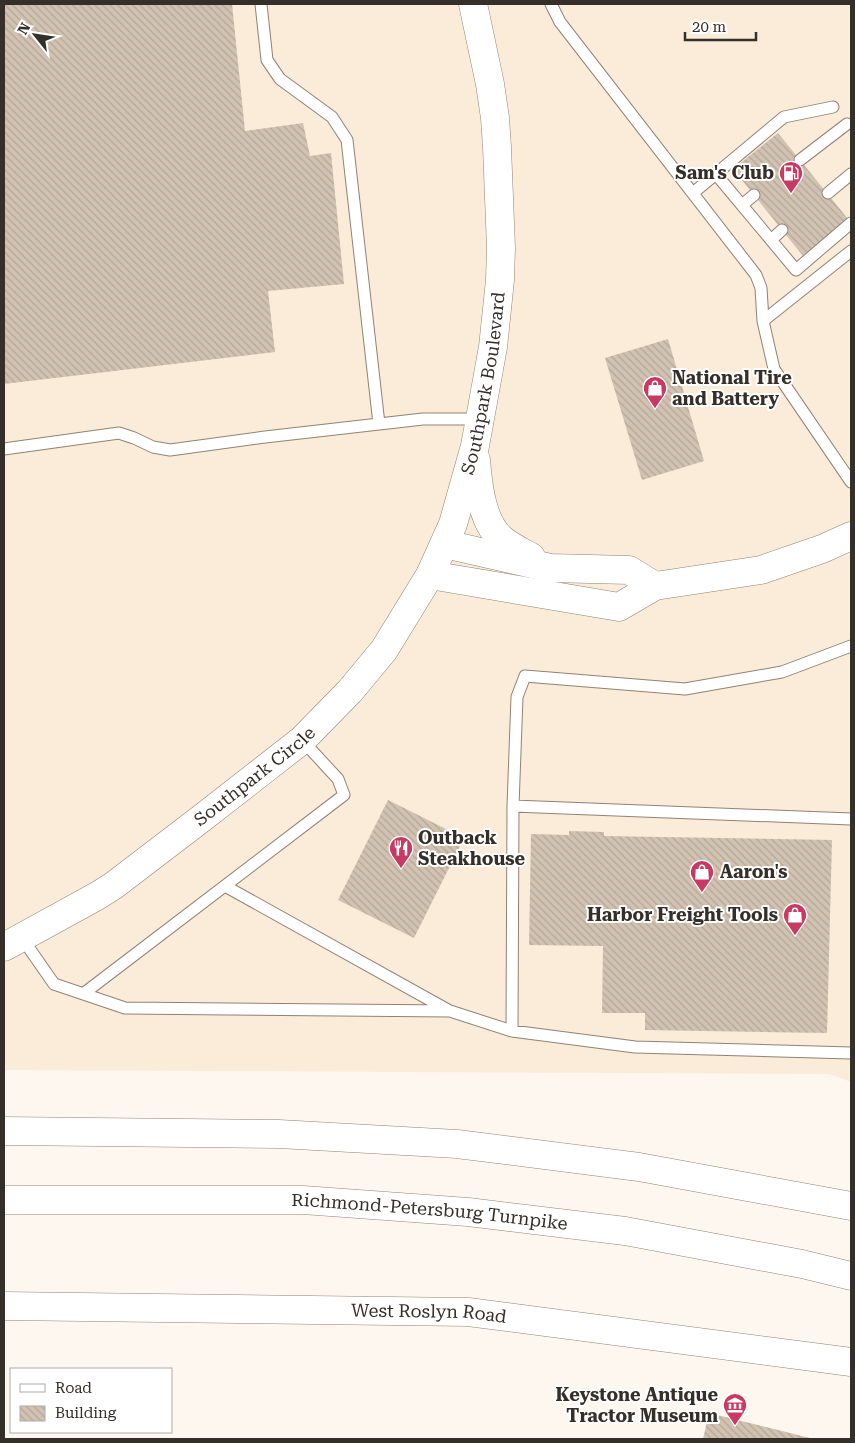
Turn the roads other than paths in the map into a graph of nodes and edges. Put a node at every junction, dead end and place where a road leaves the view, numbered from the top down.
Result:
1 (261, 4) edge
2 (473, 4) edge
3 (551, 4) edge
4 (833, 107) dead end
5 (847, 124) dead end
6 (800, 160) dead end
7 (715, 173) junction
8 (851, 174) edge
9 (693, 192) junction
10 (828, 193) dead end
11 (754, 195) dead end
12 (742, 205) junction
13 (851, 223) edge
14 (782, 230) dead end
15 (771, 240) junction
16 (851, 251) edge
17 (763, 321) junction
18 (481, 419) junction
19 (379, 424) junction
20 (475, 446) junction
21 (4, 449) edge
22 (851, 482) edge
23 (851, 536) edge
24 (445, 544) junction
25 (550, 568) junction
26 (430, 575) junction
27 (655, 586) junction
28 (851, 646) edge
29 (302, 740) junction
30 (513, 806) junction
31 (851, 818) edge
32 (225, 886) junction
33 (13, 942) edge
34 (83, 994) junction
35 (450, 1010) junction
36 (512, 1031) junction
37 (851, 1053) edge
38 (4, 1130) edge
39 (4, 1200) edge
40 (851, 1206) edge
41 (851, 1276) edge
42 (4, 1306) edge
43 (851, 1362) edge

1 - 19 lane
2 - 18 main road, Southpark Boulevard
3 - 9 lane
4 - 7 lane
5 - 6 lane
7 - 9 lane
7 - 12 lane
8 - 10 lane
9 - 17 lane
11 - 12 lane
12 - 15 lane
13 - 15 lane
14 - 15 lane
16 - 17 lane
17 - 22 lane
18 - 19 lane
18 - 20 main road, Southpark Boulevard
19 - 21 lane
20 - 24 main road, Southpark Boulevard
20 - 25 main road
23 - 27 main road
24 - 25 main road
24 - 26 main road, Southpark Circle
25 - 27 main road
26 - 27 main road
26 - 29 main road, Southpark Circle
28 - 30 lane
29 - 32 lane
29 - 33 main road, Southpark Circle
30 - 31 lane
30 - 36 lane
32 - 34 lane
32 - 35 lane
33 - 34 lane
34 - 35 lane
35 - 36 lane
36 - 37 lane
38 - 40 main road
39 - 41 main road, Richmond-Petersburg Turnpike
42 - 43 main road, West Roslyn Road

